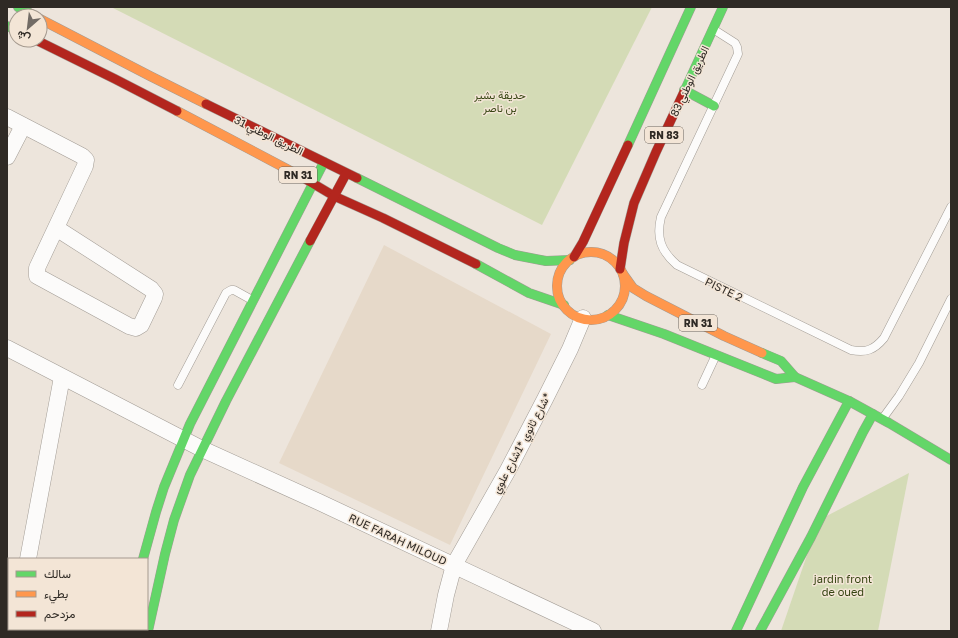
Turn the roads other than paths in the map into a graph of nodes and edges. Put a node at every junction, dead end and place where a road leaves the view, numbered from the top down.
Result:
1 (691, 7) edge
2 (723, 7) edge
3 (48, 23) edge
4 (713, 29) junction
5 (48, 46) edge
6 (684, 90) junction
7 (714, 106) junction
8 (7, 117) edge
9 (23, 126) junction
10 (7, 157) edge
11 (324, 162) junction
12 (346, 174) junction
13 (313, 183) junction
14 (334, 196) junction
15 (951, 206) edge
16 (56, 228) junction
17 (572, 258) junction
18 (622, 271) junction
19 (951, 299) edge
20 (253, 300) junction
21 (564, 305) junction
22 (608, 315) junction
23 (583, 318) junction
24 (7, 348) edge
25 (716, 354) junction
26 (62, 377) junction
27 (795, 377) junction
28 (178, 385) dead end
29 (702, 385) dead end
30 (849, 401) junction
31 (873, 414) junction
32 (886, 421) junction
33 (183, 440) junction
34 (202, 449) junction
35 (951, 460) edge
36 (28, 558) edge
37 (143, 558) edge
38 (454, 565) junction
39 (148, 631) edge
40 (438, 631) edge
41 (593, 631) edge
42 (736, 631) edge
43 (760, 631) edge

1 - 17 main road, RN 83
2 - 4 main road, الطريق الوطني 83 / RN 83
3 - 11 main road, الطريق الوطني 31
4 - 6 main road, الطريق الوطني 83 / RN 83
4 - 7 lane, PISTE 2
5 - 13 main road, RN 31
6 - 7 main road
6 - 18 main road, الطريق الوطني 83 / RN 83
7 - 15 lane, PISTE 2
8 - 9 street
9 - 10 street
9 - 16 street
11 - 12 main road, الطريق الوطني 31
11 - 13 main road
12 - 14 main road
12 - 17 main road, الطريق الوطني 31
13 - 14 main road, RN 31
13 - 20 main road
14 - 21 main road, RN 31
14 - 34 main road
16 - 16 street
17 - 18 main road
17 - 21 main road
18 - 22 main road
18 - 27 main road, RN 31
19 - 32 lane
20 - 28 lane
20 - 33 main road
21 - 23 main road
22 - 23 main road
22 - 25 main road, RN 31
23 - 38 street, شارع ثانوي *1شارع علوي*
24 - 26 street, RUE FARAH MILOUD
25 - 27 main road, RN 31
25 - 29 lane
26 - 33 street, RUE FARAH MILOUD
26 - 36 street
27 - 30 main road, RN 31
30 - 31 main road, RN 31
30 - 42 main road
31 - 32 main road, RN 31
31 - 43 main road
32 - 35 main road, RN 31
33 - 34 street, RUE FARAH MILOUD
33 - 37 main road
34 - 38 street, RUE FARAH MILOUD
34 - 39 main road
38 - 40 street, شارع ثانوي *1شارع علوي*
38 - 41 street, RUE FARAH MILOUD

